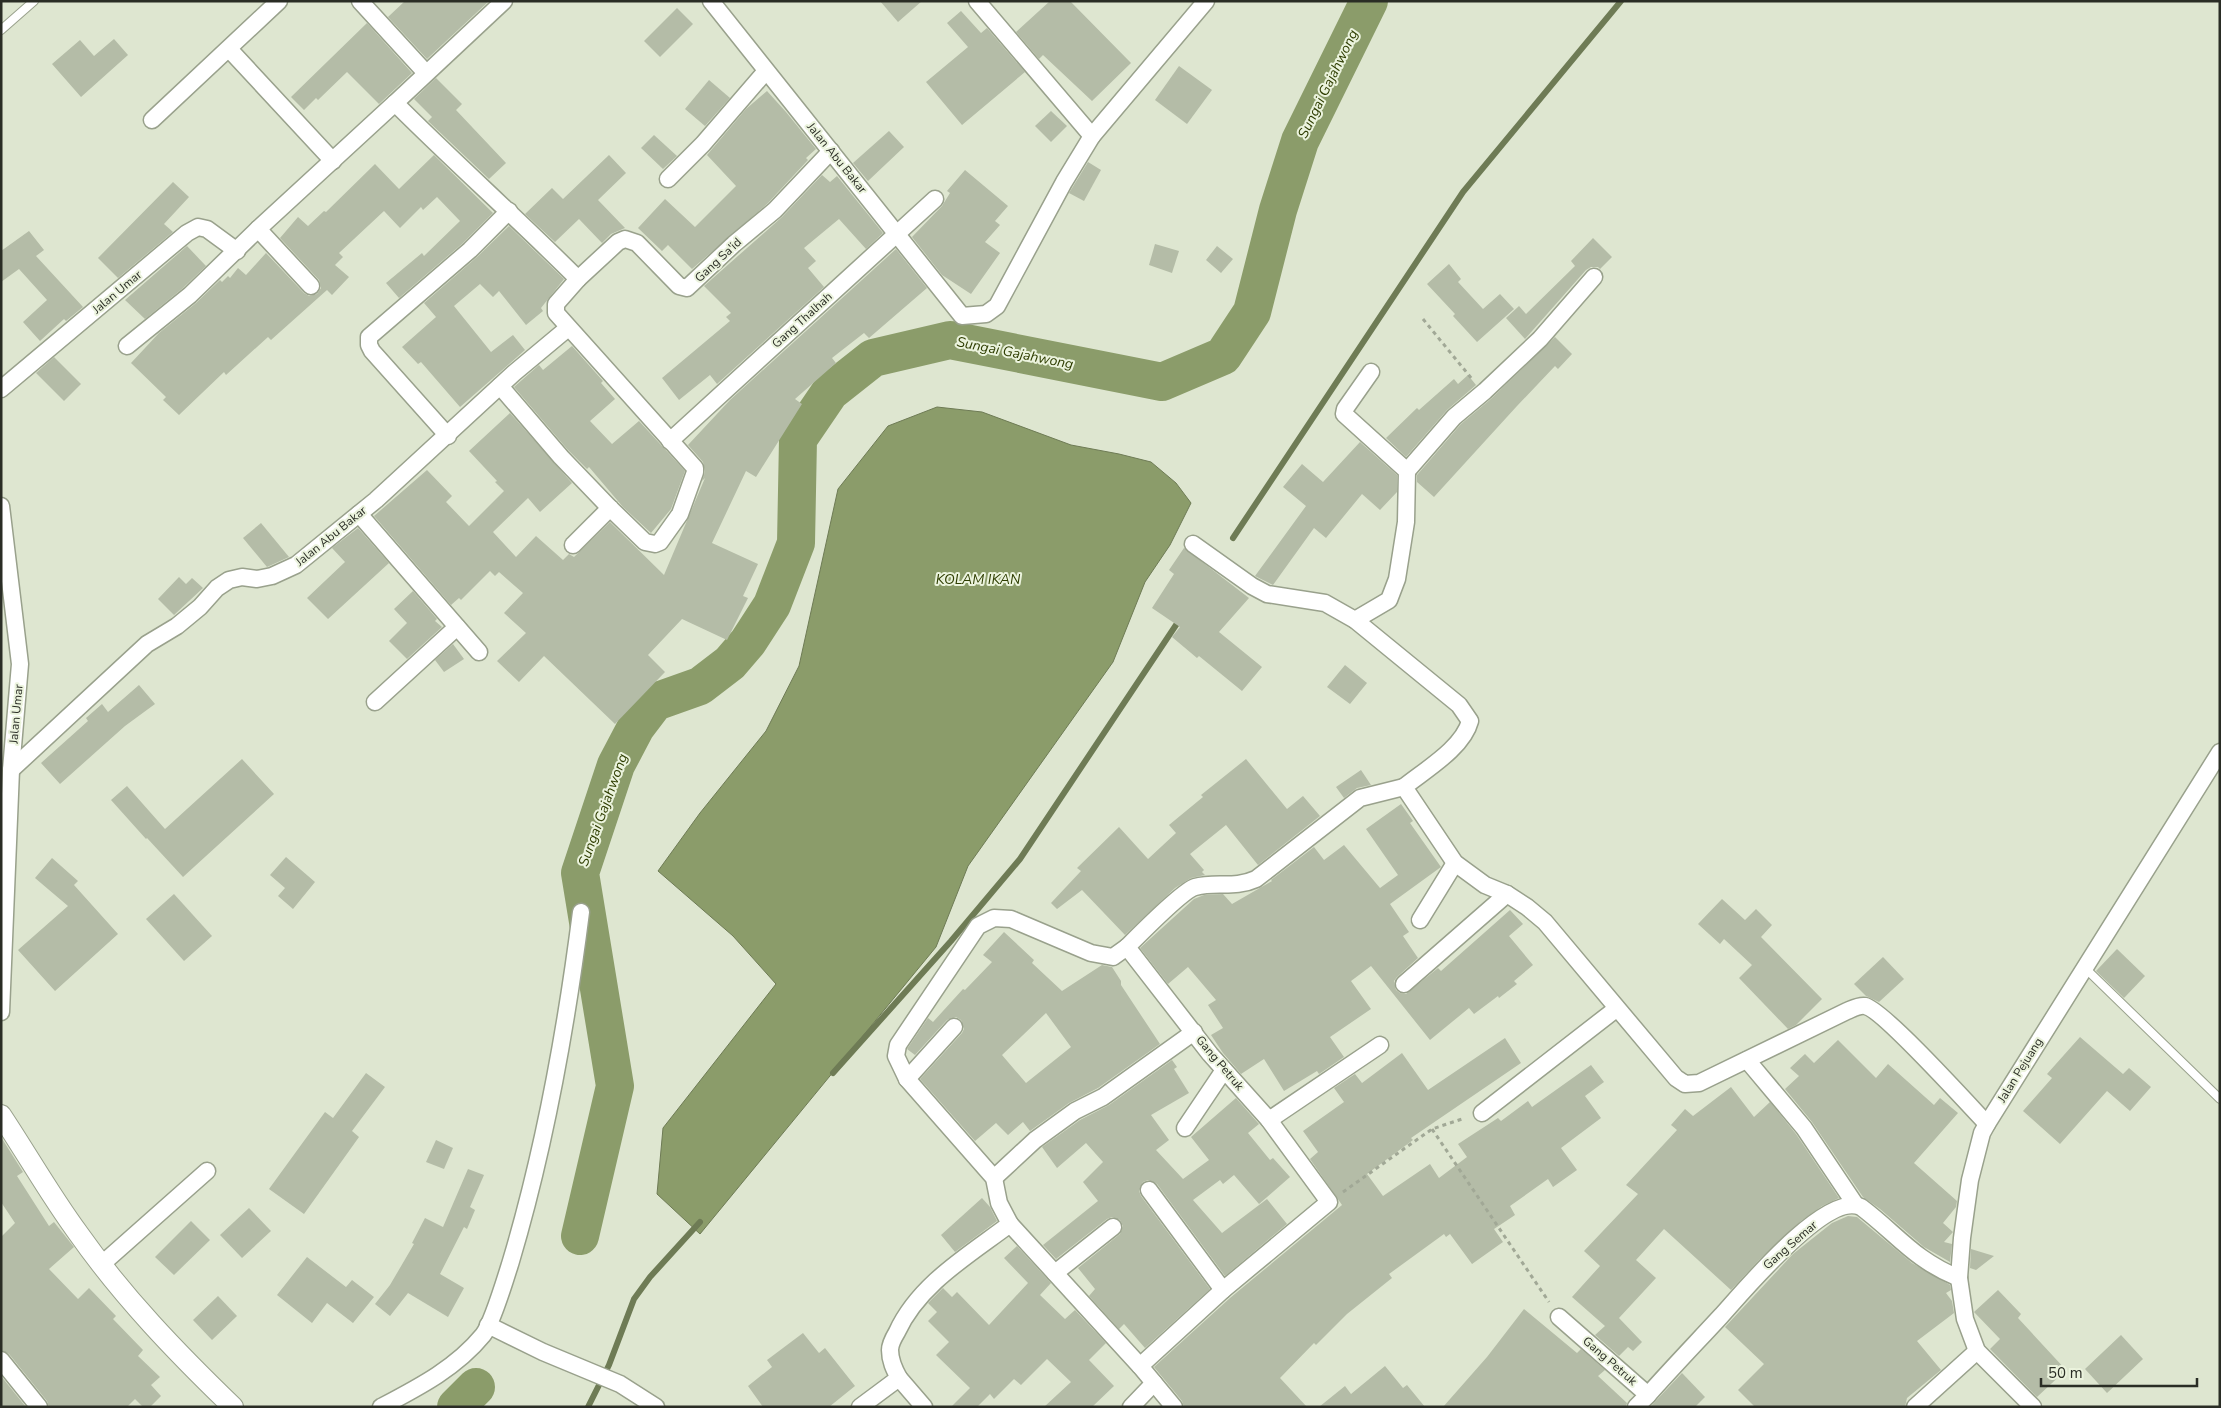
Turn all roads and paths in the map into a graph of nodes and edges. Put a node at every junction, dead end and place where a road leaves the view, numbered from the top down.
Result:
1 (34, 1) edge
2 (279, 1) edge
3 (360, 1) edge
4 (504, 1) edge
5 (711, 1) edge
6 (977, 1) edge
7 (1206, 1) edge
8 (1, 30) edge
9 (229, 49) junction
10 (766, 71) junction
11 (426, 73) junction
12 (395, 103) junction
13 (152, 120) dead end
14 (1092, 136) junction
15 (830, 151) junction
16 (333, 161) junction
17 (668, 180) dead end
18 (936, 199) dead end
19 (509, 211) junction
20 (258, 230) junction
21 (897, 233) junction
22 (237, 251) junction
23 (1594, 278) dead end
24 (578, 280) junction
25 (311, 286) dead end
26 (1423, 319) dead end
27 (568, 328) junction
28 (127, 346) dead end
29 (1371, 372) dead end
30 (500, 386) junction
31 (1, 390) edge
32 (1486, 391) junction
33 (448, 436) junction
34 (670, 441) junction
35 (1407, 471) junction
36 (1, 506) edge
37 (610, 508) junction
38 (359, 514) junction
39 (1193, 544) dead end
40 (573, 545) dead end
41 (1355, 620) junction
42 (457, 627) junction
43 (479, 652) dead end
44 (375, 702) dead end
45 (2220, 752) edge
46 (11, 770) junction
47 (1404, 787) junction
48 (1455, 863) junction
49 (1507, 894) junction
50 (581, 912) dead end
51 (1420, 920) dead end
52 (1127, 946) junction
53 (2084, 968) junction
54 (1404, 984) dead end
55 (1616, 1009) junction
56 (1, 1012) edge
57 (954, 1027) dead end
58 (1194, 1032) junction
59 (1380, 1045) dead end
60 (1747, 1060) junction
61 (1224, 1070) junction
62 (907, 1079) junction
63 (2220, 1100) edge
64 (1482, 1113) joint
65 (1, 1115) edge
66 (1269, 1120) junction
67 (1986, 1124) junction
68 (1185, 1128) dead end
69 (1432, 1129) junction
70 (207, 1171) dead end
71 (994, 1178) junction
72 (1149, 1190) dead end
73 (1328, 1202) junction
74 (1854, 1204) junction
75 (1010, 1224) junction
76 (1113, 1227) dead end
77 (102, 1264) junction
78 (1055, 1273) junction
79 (1958, 1278) junction
80 (1223, 1290) junction
81 (1559, 1317) joint
82 (488, 1325) junction
83 (1977, 1351) junction
84 (1, 1360) edge
85 (1140, 1366) junction
86 (899, 1378) junction
87 (1154, 1383) junction
88 (1648, 1394) junction
89 (40, 1407) edge
90 (233, 1407) edge
91 (382, 1407) edge
92 (656, 1407) edge
93 (860, 1407) edge
94 (924, 1407) edge
95 (1131, 1407) edge
96 (1174, 1407) edge
97 (1636, 1407) edge
98 (1916, 1407) edge
99 (2033, 1407) edge

1 - 8 lane
2 - 9 street
3 - 11 street
4 - 11 street
5 - 10 street, Jalan Abu Bakar
6 - 14 street
7 - 14 street
9 - 13 street
9 - 16 street
10 - 15 street, Jalan Abu Bakar
10 - 17 street
11 - 12 street
12 - 16 street
12 - 19 street
14 - 21 street, Jalan Abu Bakar
15 - 21 street, Jalan Abu Bakar
15 - 24 street, Gang Sa'id
16 - 20 street
18 - 21 street, Gang Thalhah
19 - 24 street
19 - 33 street
20 - 22 street
20 - 25 street
21 - 34 street, Gang Thalhah
22 - 28 street
22 - 31 street, Jalan Umar
23 - 32 street
24 - 27 street
26 - 32 path
27 - 30 street, Jalan Abu Bakar
27 - 34 street
29 - 35 street
30 - 33 street, Jalan Abu Bakar
30 - 37 street
32 - 35 street
33 - 38 street, Jalan Abu Bakar
34 - 37 street
35 - 41 street
36 - 46 street, Jalan Umar
37 - 40 street
38 - 42 street
38 - 46 street, Jalan Abu Bakar
39 - 41 street
41 - 47 street
42 - 43 street
42 - 44 street
45 - 53 street, Jalan Pejuang
46 - 56 street, Jalan Umar
47 - 48 street
47 - 52 street
48 - 49 street
48 - 51 street
49 - 54 street
49 - 55 street
50 - 82 street
52 - 58 street, Gang Petruk
52 - 62 street
53 - 63 lane
53 - 67 street, Jalan Pejuang
55 - 60 street
55 - 64 street
57 - 62 street
58 - 61 street, Gang Petruk
58 - 71 street
59 - 66 street
60 - 67 street
60 - 74 street
61 - 66 street, Gang Petruk
61 - 68 street
62 - 71 street
64 - 69 path
65 - 77 street
66 - 73 street, Gang Petruk
67 - 79 street, Jalan Pejuang
69 - 73 path
69 - 81 path
70 - 77 street
71 - 75 street
72 - 80 street
73 - 80 street
74 - 79 street
74 - 88 street, Gang Semar
75 - 78 street
75 - 86 street
76 - 78 street
77 - 90 street
78 - 85 street
79 - 83 street, Jalan Pejuang
80 - 85 street
81 - 88 street, Gang Petruk
82 - 91 street
82 - 92 street
83 - 98 street
83 - 99 street, Jalan Pejuang
84 - 89 street
85 - 87 street
86 - 93 street
86 - 94 street
87 - 95 street
87 - 96 street
88 - 97 street, Gang Petruk

